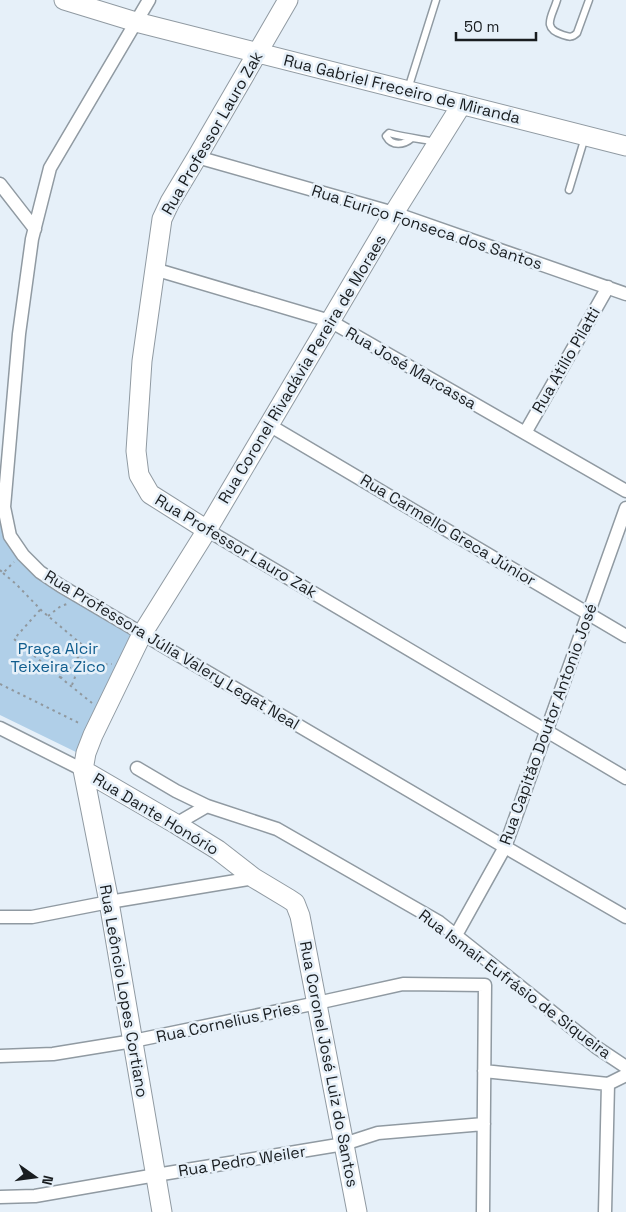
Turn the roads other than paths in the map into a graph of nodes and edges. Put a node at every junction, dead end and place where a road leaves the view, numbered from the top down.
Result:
1 (64, 0) edge
2 (149, 0) edge
3 (288, 0) edge
4 (436, 0) edge
5 (557, 0) edge
6 (589, 0) edge
7 (136, 22) junction
8 (258, 53) junction
9 (408, 90) junction
10 (462, 104) junction
11 (585, 136) junction
12 (412, 138) dead end
13 (438, 142) junction
14 (626, 146) edge
15 (198, 157) junction
16 (0, 184) edge
17 (569, 190) dead end
18 (394, 213) junction
19 (35, 228) junction
20 (154, 269) junction
21 (608, 287) junction
22 (626, 294) edge
23 (330, 321) junction
24 (269, 425) junction
25 (525, 433) junction
26 (626, 491) edge
27 (626, 508) edge
28 (207, 530) junction
29 (588, 613) junction
30 (142, 634) junction
31 (626, 636) edge
32 (0, 728) edge
33 (546, 730) junction
34 (137, 768) dead end
35 (83, 770) junction
36 (626, 778) edge
37 (207, 806) junction
38 (179, 822) junction
39 (505, 847) junction
40 (254, 878) junction
41 (108, 902) junction
42 (300, 916) joint
43 (0, 917) edge
44 (626, 917) edge
45 (456, 935) junction
46 (317, 1003) junction
47 (133, 1041) junction
48 (0, 1056) edge
49 (626, 1067) edge
50 (484, 1071) junction
51 (626, 1075) edge
52 (608, 1084) junction
53 (484, 1124) junction
54 (344, 1144) junction
55 (156, 1175) junction
56 (0, 1197) edge
57 (162, 1212) edge
58 (357, 1212) edge
59 (483, 1212) edge
60 (605, 1212) edge

1 - 7 street, Rua Gabriel Freceiro de Miranda
2 - 7 street, Rua Professora Júlia Valery Legat Neal
3 - 8 street, Rua Professor Lauro Zak
4 - 9 lane
5 - 6 lane
7 - 8 street, Rua Gabriel Freceiro de Miranda
7 - 19 street, Rua Professora Júlia Valery Legat Neal
8 - 9 street, Rua Gabriel Freceiro de Miranda
8 - 15 street, Rua Professor Lauro Zak
9 - 10 street, Rua Gabriel Freceiro de Miranda
10 - 11 street, Rua Gabriel Freceiro de Miranda
10 - 13 street, Rua Coronel Rivadávia Pereira de Moraes
11 - 14 street, Rua Gabriel Freceiro de Miranda
11 - 17 lane
12 - 13 lane
13 - 18 street, Rua Coronel Rivadávia Pereira de Moraes
15 - 18 street, Rua Eurico Fonseca dos Santos
15 - 20 street, Rua Professor Lauro Zak
16 - 19 street
18 - 21 street, Rua Eurico Fonseca dos Santos
18 - 23 street, Rua Coronel Rivadávia Pereira de Moraes
19 - 30 street, Rua Professora Júlia Valery Legat Neal
20 - 23 street, Rua José Marcassa
20 - 28 street, Rua Professor Lauro Zak
21 - 22 street, Rua Eurico Fonseca dos Santos
21 - 25 street, Rua Atílio Pilatti
23 - 24 street, Rua Coronel Rivadávia Pereira de Moraes
23 - 25 street, Rua José Marcassa
24 - 28 street, Rua Coronel Rivadávia Pereira de Moraes
24 - 29 street, Rua Carmello Greca Júnior
25 - 26 street, Rua José Marcassa
27 - 29 street, Rua Capitão Doutor Antonio José
28 - 30 street, Rua Coronel Rivadávia Pereira de Moraes
28 - 33 street, Rua Professor Lauro Zak
29 - 31 street, Rua Carmello Greca Júnior
29 - 33 street, Rua Capitão Doutor Antonio José
30 - 35 street, Rua Coronel Rivadávia Pereira de Moraes
30 - 39 street, Rua Professora Júlia Valery Legat Neal
32 - 35 street, Rua Dante Honório
33 - 36 street, Rua Professor Lauro Zak
33 - 39 street, Rua Capitão Doutor Antonio José
34 - 37 street, Rua Ismair Eufrásio de Siqueira
35 - 38 street, Rua Dante Honório
35 - 41 street, Rua Leôncio Lopes Cortiano
37 - 38 street
37 - 45 street, Rua Ismair Eufrásio de Siqueira
38 - 40 street, Rua Dante Honório
39 - 44 street, Rua Professora Júlia Valery Legat Neal
39 - 45 street, Rua Capitão Doutor Antonio José
40 - 41 street
40 - 42 street, Rua Dante Honório
41 - 43 street
41 - 47 street, Rua Leôncio Lopes Cortiano
42 - 46 street, Rua Coronel José Luiz do Santos
45 - 49 street, Rua Ismair Eufrásio de Siqueira
46 - 47 street, Rua Cornelius Pries
46 - 50 street, Rua Cornelius Pries
46 - 54 street, Rua Coronel José Luiz do Santos
47 - 48 street, Rua Cornelius Pries
47 - 55 street, Rua Leôncio Lopes Cortiano
50 - 52 street
50 - 53 street
51 - 52 street
52 - 60 street
53 - 54 street, Rua Pedro Weiler
53 - 59 street
54 - 55 street, Rua Pedro Weiler
54 - 58 street, Rua Coronel José Luiz do Santos
55 - 56 street, Rua Pedro Weiler
55 - 57 street, Rua Leôncio Lopes Cortiano

